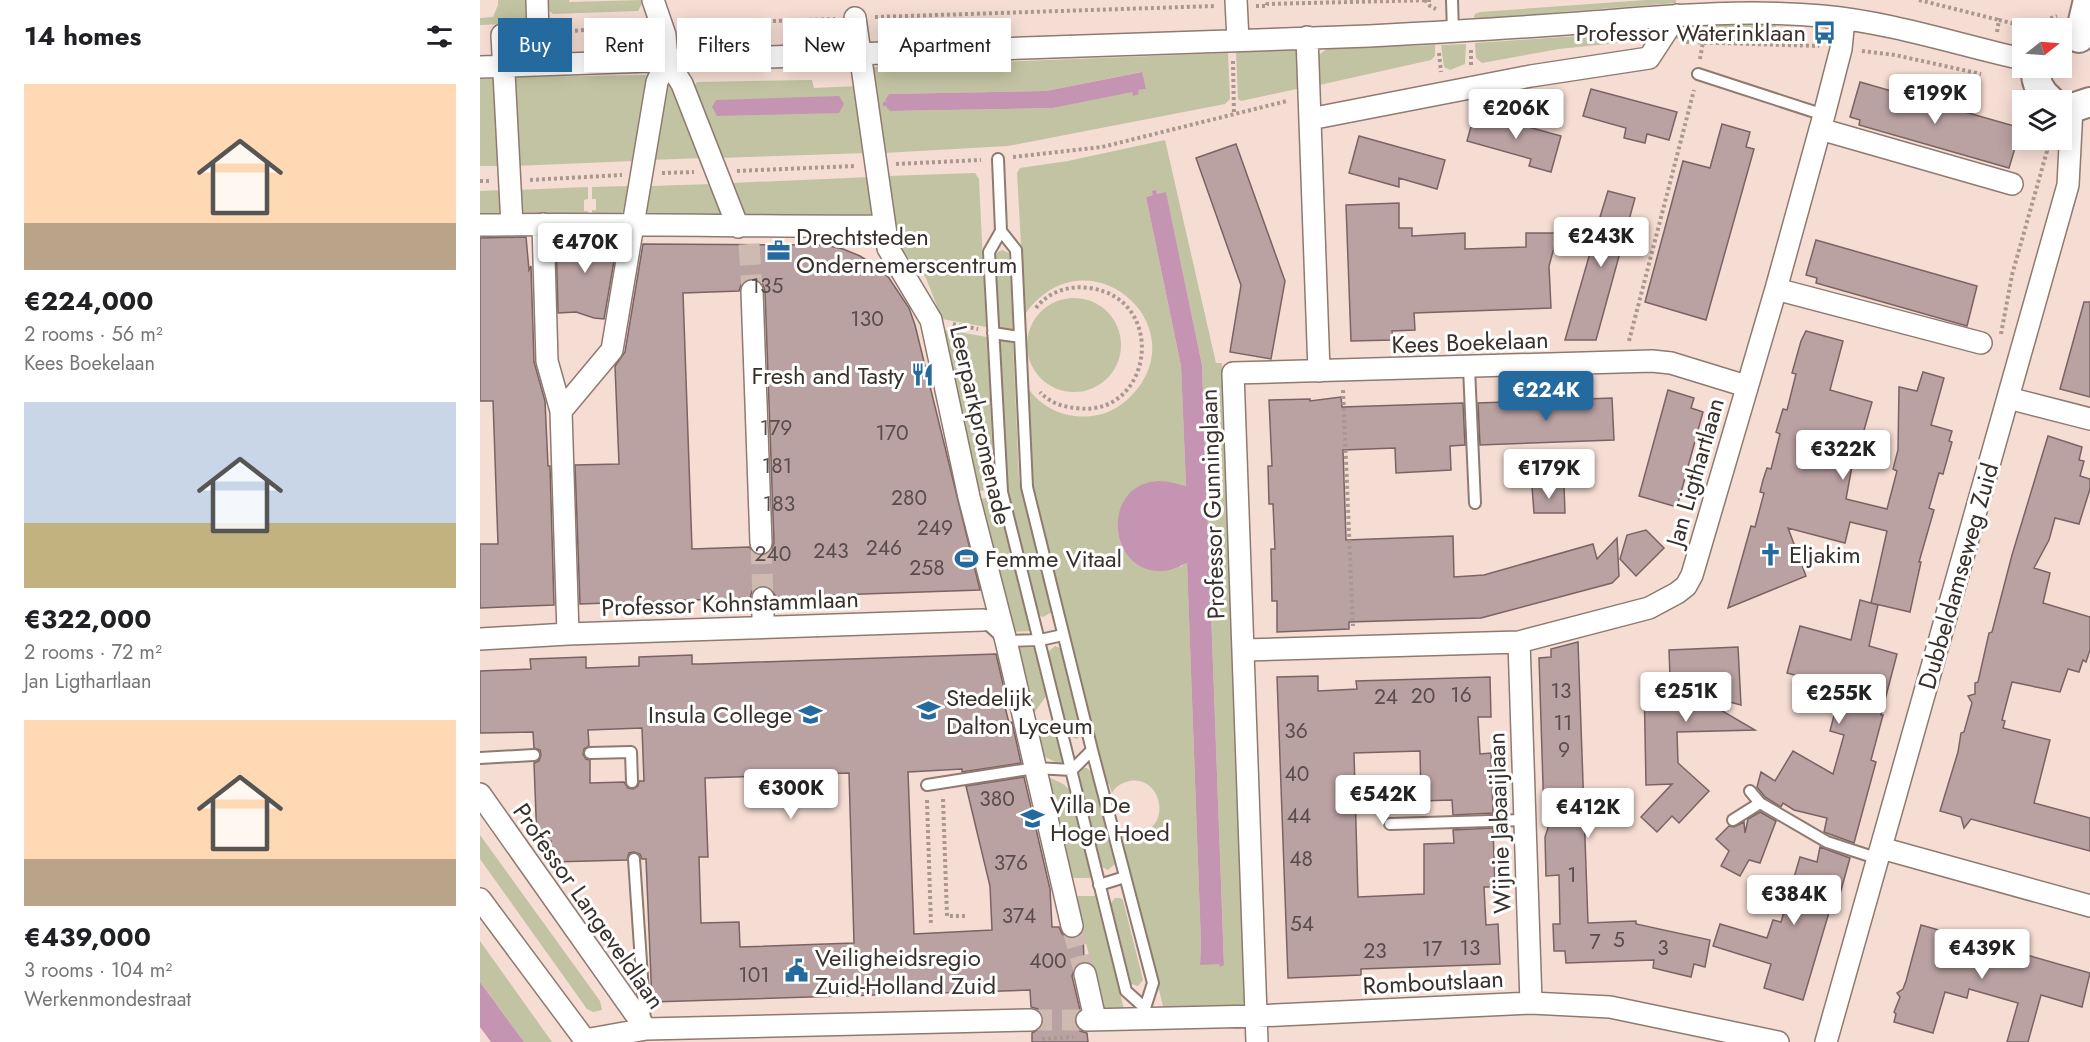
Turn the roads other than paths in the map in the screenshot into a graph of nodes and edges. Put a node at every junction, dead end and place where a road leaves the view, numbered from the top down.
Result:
1 (537, 0) edge
2 (653, 0) edge
3 (1452, 0) edge
4 (1236, 3) edge
5 (1677, 15) junction
6 (538, 18) edge
7 (1844, 19) junction
8 (1453, 32) junction
9 (1307, 37) junction
10 (1235, 40) junction
11 (866, 53) edge
12 (783, 56) edge
13 (2012, 56) edge
14 (667, 60) junction
15 (572, 63) edge
16 (498, 66) edge
17 (480, 67) edge
18 (504, 72) edge
19 (864, 72) edge
20 (1698, 74) road end
21 (2036, 78) edge
22 (2043, 90) edge
23 (1310, 119) junction
24 (1822, 122) junction
25 (2068, 150) edge
26 (998, 159) road end
27 (2013, 184) dead end
28 (543, 224) junction
29 (480, 225) edge
30 (512, 225) junction
31 (632, 226) junction
32 (883, 226) junction
33 (1001, 231) junction
34 (745, 233) junction
35 (1776, 289) junction
36 (752, 291) tunnel mouth
37 (993, 333) junction
38 (1020, 337) junction
39 (1990, 342) road end
40 (1468, 368) junction
41 (1319, 371) junction
42 (1746, 386) junction
43 (2008, 398) junction
44 (561, 411) junction
45 (2090, 419) edge
46 (1475, 503) dead end
47 (761, 543) tunnel mouth
48 (763, 598) tunnel mouth
49 (983, 620) joint
50 (763, 627) junction
51 (568, 634) junction
52 (1063, 635) junction
53 (480, 639) edge
54 (1040, 640) junction
55 (1006, 641) junction
56 (1519, 642) junction
57 (1244, 650) junction
58 (1092, 750) junction
59 (590, 753) dead end
60 (534, 756) dead end
61 (480, 758) edge
62 (1035, 768) junction
63 (1072, 770) junction
64 (632, 782) dead end
65 (927, 785) road end
66 (1750, 791) dead end
67 (480, 794) edge
68 (1760, 802) junction
69 (1524, 820) junction
70 (1733, 820) dead end
71 (1390, 824) dead end
72 (1880, 854) junction
73 (634, 860) dead end
74 (1125, 878) junction
75 (1099, 885) junction
76 (480, 899) edge
77 (2090, 906) edge
78 (1072, 926) tunnel mouth
79 (1085, 974) tunnel mouth
80 (1532, 1003) junction
81 (1146, 1014) junction
82 (1257, 1016) junction
83 (1031, 1020) tunnel mouth
84 (646, 1029) junction
85 (1257, 1042) edge
86 (1778, 1042) edge
87 (1826, 1042) edge

1 - 6 street
2 - 14 street
3 - 8 lane
4 - 10 street
5 - 7 street
5 - 8 street
5 - 23 street
7 - 13 street
7 - 24 street, Jan Ligthartlaan
8 - 9 street
9 - 10 street
9 - 23 street
10 - 11 street
12 - 14 street
14 - 15 street
14 - 31 street
14 - 34 street
16 - 17 street
18 - 30 street
19 - 32 street, Leerparkpromenade
20 - 24 lane
21 - 22 street
23 - 41 street
24 - 27 street
24 - 35 street, Jan Ligthartlaan
25 - 43 street, Dubbeldamseweg Zuid
26 - 33 lane
28 - 30 street
28 - 31 street
28 - 44 street
29 - 30 street
31 - 34 street
31 - 44 street
32 - 34 street
32 - 55 street, Leerparkpromenade
33 - 37 lane
33 - 38 lane
35 - 39 street
35 - 42 street, Jan Ligthartlaan
36 - 47 street
37 - 38 lane
37 - 54 lane
38 - 52 lane
40 - 41 street, Kees Boekelaan
40 - 42 street, Kees Boekelaan
40 - 46 lane
41 - 57 street, Professor Gunninglaan
42 - 56 street, Jan Ligthartlaan
43 - 45 street
43 - 72 street, Dubbeldamseweg Zuid
44 - 51 street
48 - 50 street
49 - 50 street, Professor Kohnstammlaan
49 - 55 lane
50 - 51 street, Professor Kohnstammlaan
51 - 53 street, Professor Kohnstammlaan
52 - 54 lane
52 - 58 lane
54 - 55 lane
54 - 63 lane
55 - 62 street, Leerparkpromenade
56 - 57 street
56 - 69 street, Wijnie Jabaaijlaan
57 - 82 street, Professor Gunninglaan
58 - 63 lane
58 - 74 lane
59 - 64 lane
60 - 61 lane
62 - 63 lane
62 - 65 lane
62 - 78 street, Leerparkpromenade
63 - 75 lane
66 - 68 lane
67 - 84 street, Professor Langeveldlaan
68 - 70 lane
68 - 72 lane
69 - 71 lane
69 - 80 street, Wijnie Jabaaijlaan
72 - 77 street
72 - 87 street, Dubbeldamseweg Zuid
73 - 84 lane
74 - 75 lane
74 - 81 lane
75 - 81 lane
76 - 84 street, Professor Langeveldlaan
79 - 81 street, Romboutslaan
80 - 82 street, Romboutslaan
80 - 86 street, Romboutslaan
81 - 82 street, Romboutslaan
82 - 85 street, Professor Gunninglaan
83 - 84 street

